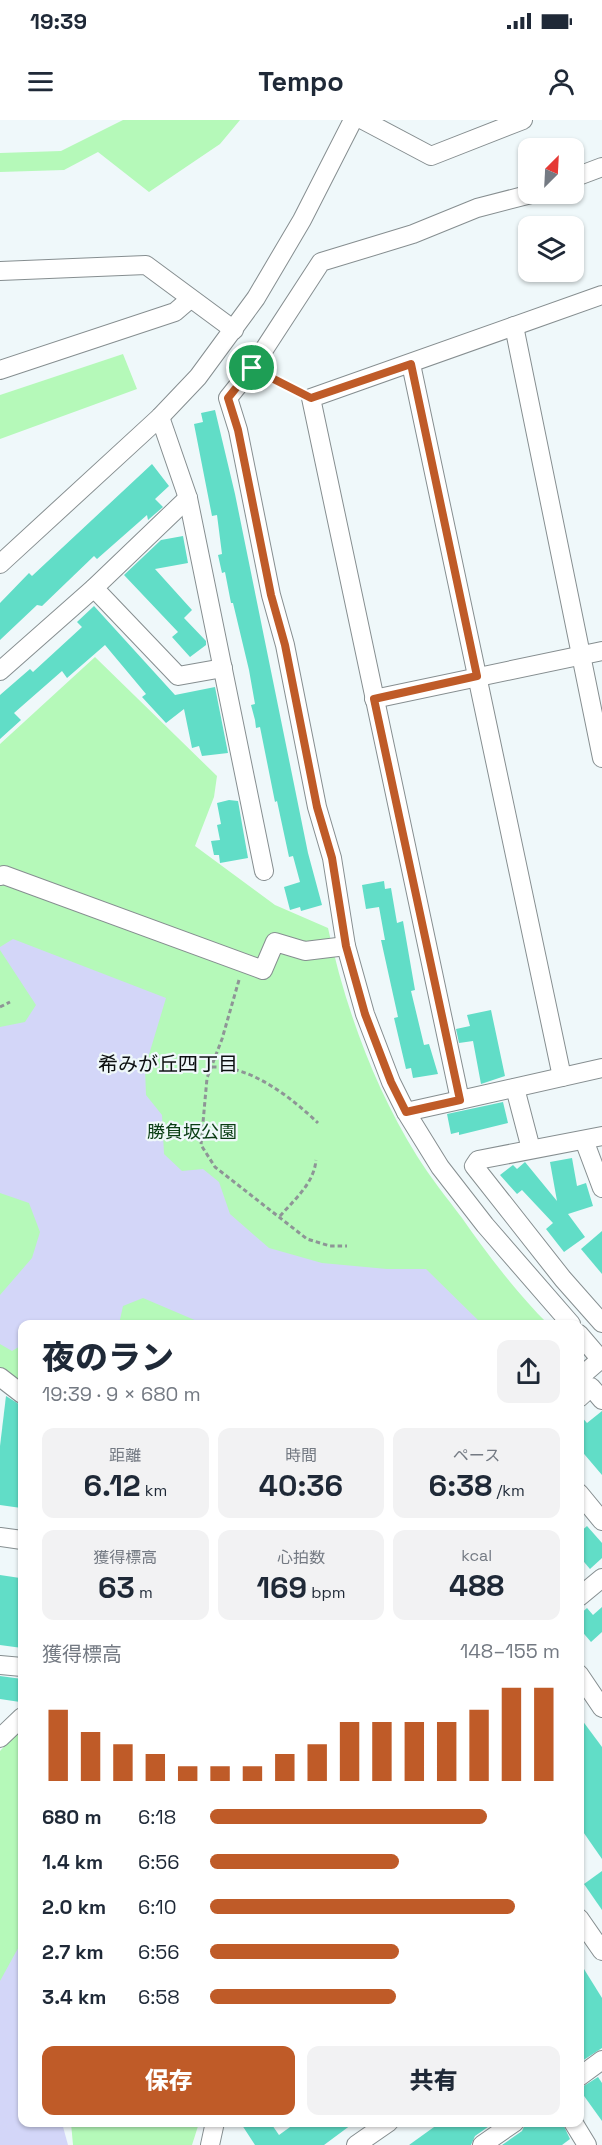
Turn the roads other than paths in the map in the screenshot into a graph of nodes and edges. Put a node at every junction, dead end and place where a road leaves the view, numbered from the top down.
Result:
1 (353, 120) edge
2 (363, 120) edge
3 (523, 120) edge
4 (602, 167) edge
5 (584, 174) edge
6 (518, 197) edge
7 (0, 271) edge
8 (602, 295) edge
9 (189, 300) junction
10 (514, 326) junction
11 (234, 330) junction
12 (411, 364) junction
13 (0, 370) edge
14 (160, 417) junction
15 (188, 498) junction
16 (0, 564) edge
17 (94, 588) junction
18 (602, 651) edge
19 (581, 656) junction
20 (223, 668) junction
21 (0, 671) edge
22 (477, 676) junction
23 (374, 699) junction
24 (602, 758) edge
25 (264, 871) dead end
26 (0, 876) edge
27 (346, 946) junction
28 (602, 1068) edge
29 (562, 1077) junction
30 (515, 1088) junction
31 (460, 1100) junction
32 (406, 1112) junction
33 (602, 1136) edge
34 (584, 1140) junction
35 (531, 1149) junction
36 (602, 1188) edge
37 (568, 1320) edge
38 (602, 1323) edge
39 (584, 1340) edge
40 (601, 1360) edge
41 (584, 1374) edge
42 (0, 1377) edge
43 (18, 1391) edge
44 (584, 1393) edge
45 (602, 1400) edge
46 (584, 1499) edge
47 (602, 1521) edge
48 (0, 1537) edge
49 (18, 1539) edge
50 (602, 1578) edge
51 (584, 1593) edge
52 (0, 1665) edge
53 (18, 1667) edge
54 (584, 1681) edge
55 (602, 1708) edge
56 (18, 1721) edge
57 (0, 1738) edge
58 (584, 1925) edge
59 (602, 1951) edge
60 (602, 2060) edge
61 (584, 2073) edge
62 (214, 2127) edge
63 (382, 2127) edge
64 (508, 2127) edge
65 (576, 2127) edge
66 (210, 2145) edge
67 (356, 2145) edge
68 (482, 2145) edge
69 (587, 2145) edge

1 - 11 street
2 - 3 street
4 - 5 street
6 - 27 street
7 - 9 street
8 - 10 street
9 - 11 street
9 - 13 street
10 - 12 street
10 - 19 street
11 - 14 street
12 - 22 street
12 - 23 street
14 - 15 street
14 - 16 street
15 - 17 street
15 - 20 street
17 - 20 street
17 - 21 street
18 - 19 street
19 - 22 street
19 - 24 street
20 - 25 street
22 - 23 street
22 - 29 street
23 - 31 street
26 - 27 street
27 - 32 street
28 - 29 street
29 - 30 street
30 - 31 street
30 - 35 street
31 - 32 street
32 - 37 street
33 - 34 street
34 - 35 street
34 - 36 street
35 - 38 street
39 - 40 street
40 - 41 street
42 - 43 street
44 - 45 street
46 - 47 street
48 - 49 street
50 - 51 street
52 - 53 street
54 - 55 street
56 - 57 street
58 - 59 street
60 - 61 street
62 - 66 street
63 - 67 street
64 - 68 street
65 - 69 street

